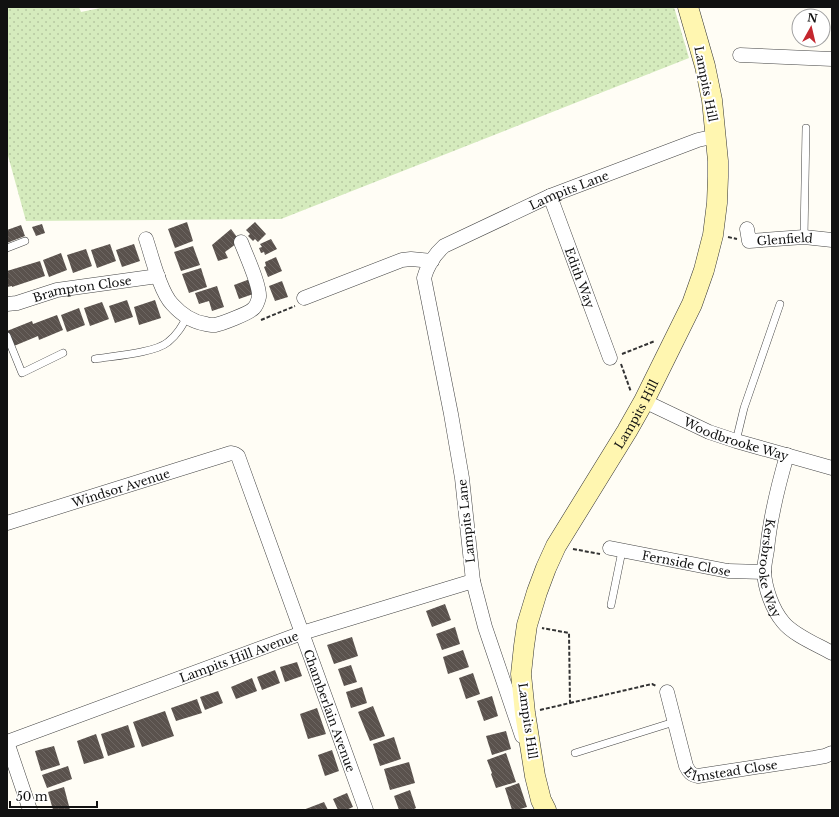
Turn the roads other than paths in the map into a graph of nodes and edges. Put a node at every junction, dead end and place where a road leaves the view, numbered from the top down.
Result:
1 (688, 7) edge
2 (740, 55) dead end
3 (832, 59) edge
4 (806, 128) dead end
5 (716, 136) junction
6 (550, 196) junction
7 (748, 235) road end
8 (804, 237) junction
9 (146, 239) dead end
10 (832, 240) edge
11 (25, 241) dead end
12 (241, 242) dead end
13 (7, 248) edge
14 (432, 261) junction
15 (158, 276) junction
16 (304, 298) road end
17 (7, 304) edge
18 (780, 304) dead end
19 (187, 317) junction
20 (7, 336) edge
21 (63, 353) dead end
22 (610, 358) road end
23 (95, 359) dead end
24 (644, 401) junction
25 (736, 441) junction
26 (235, 454) joint
27 (787, 455) junction
28 (832, 468) edge
29 (7, 523) edge
30 (616, 550) joint
31 (764, 572) junction
32 (473, 581) junction
33 (610, 605) dead end
34 (302, 634) junction
35 (832, 653) edge
36 (667, 692) road end
37 (674, 722) junction
38 (7, 742) edge
39 (575, 753) dead end
40 (832, 753) edge
41 (535, 776) junction
42 (30, 810) edge
43 (366, 810) edge
44 (546, 810) edge

1 - 5 main road, Lampits Hill
2 - 3 street
4 - 8 lane
5 - 6 street, Lampits Lane
5 - 24 main road, Lampits Hill
6 - 14 street, Lampits Lane
6 - 22 street, Edith Way
7 - 8 street, Glenfield
8 - 10 street, Glenfield
9 - 15 street
11 - 13 lane
12 - 19 street
14 - 16 street
14 - 32 street, Lampits Lane
15 - 17 street, Brampton Close
15 - 19 street
18 - 25 lane
19 - 23 lane
20 - 21 lane
24 - 25 street, Woodbrooke Way
24 - 41 main road, Lampits Hill
25 - 27 street, Woodbrooke Way
26 - 29 street, Windsor Avenue
26 - 34 street, Chamberlain Avenue
27 - 28 street, Woodbrooke Way
27 - 31 street, Kersbrooke Way
30 - 31 street, Fernside Close
30 - 33 lane
31 - 35 street, Kersbrooke Way
32 - 34 street, Lampits Hill Avenue
32 - 41 street, Lampits Lane
34 - 38 street, Lampits Hill Avenue
34 - 43 street, Chamberlain Avenue
36 - 37 street, Elmstead Close
37 - 39 lane
37 - 40 street, Elmstead Close
38 - 42 street
41 - 44 main road, Lampits Hill

